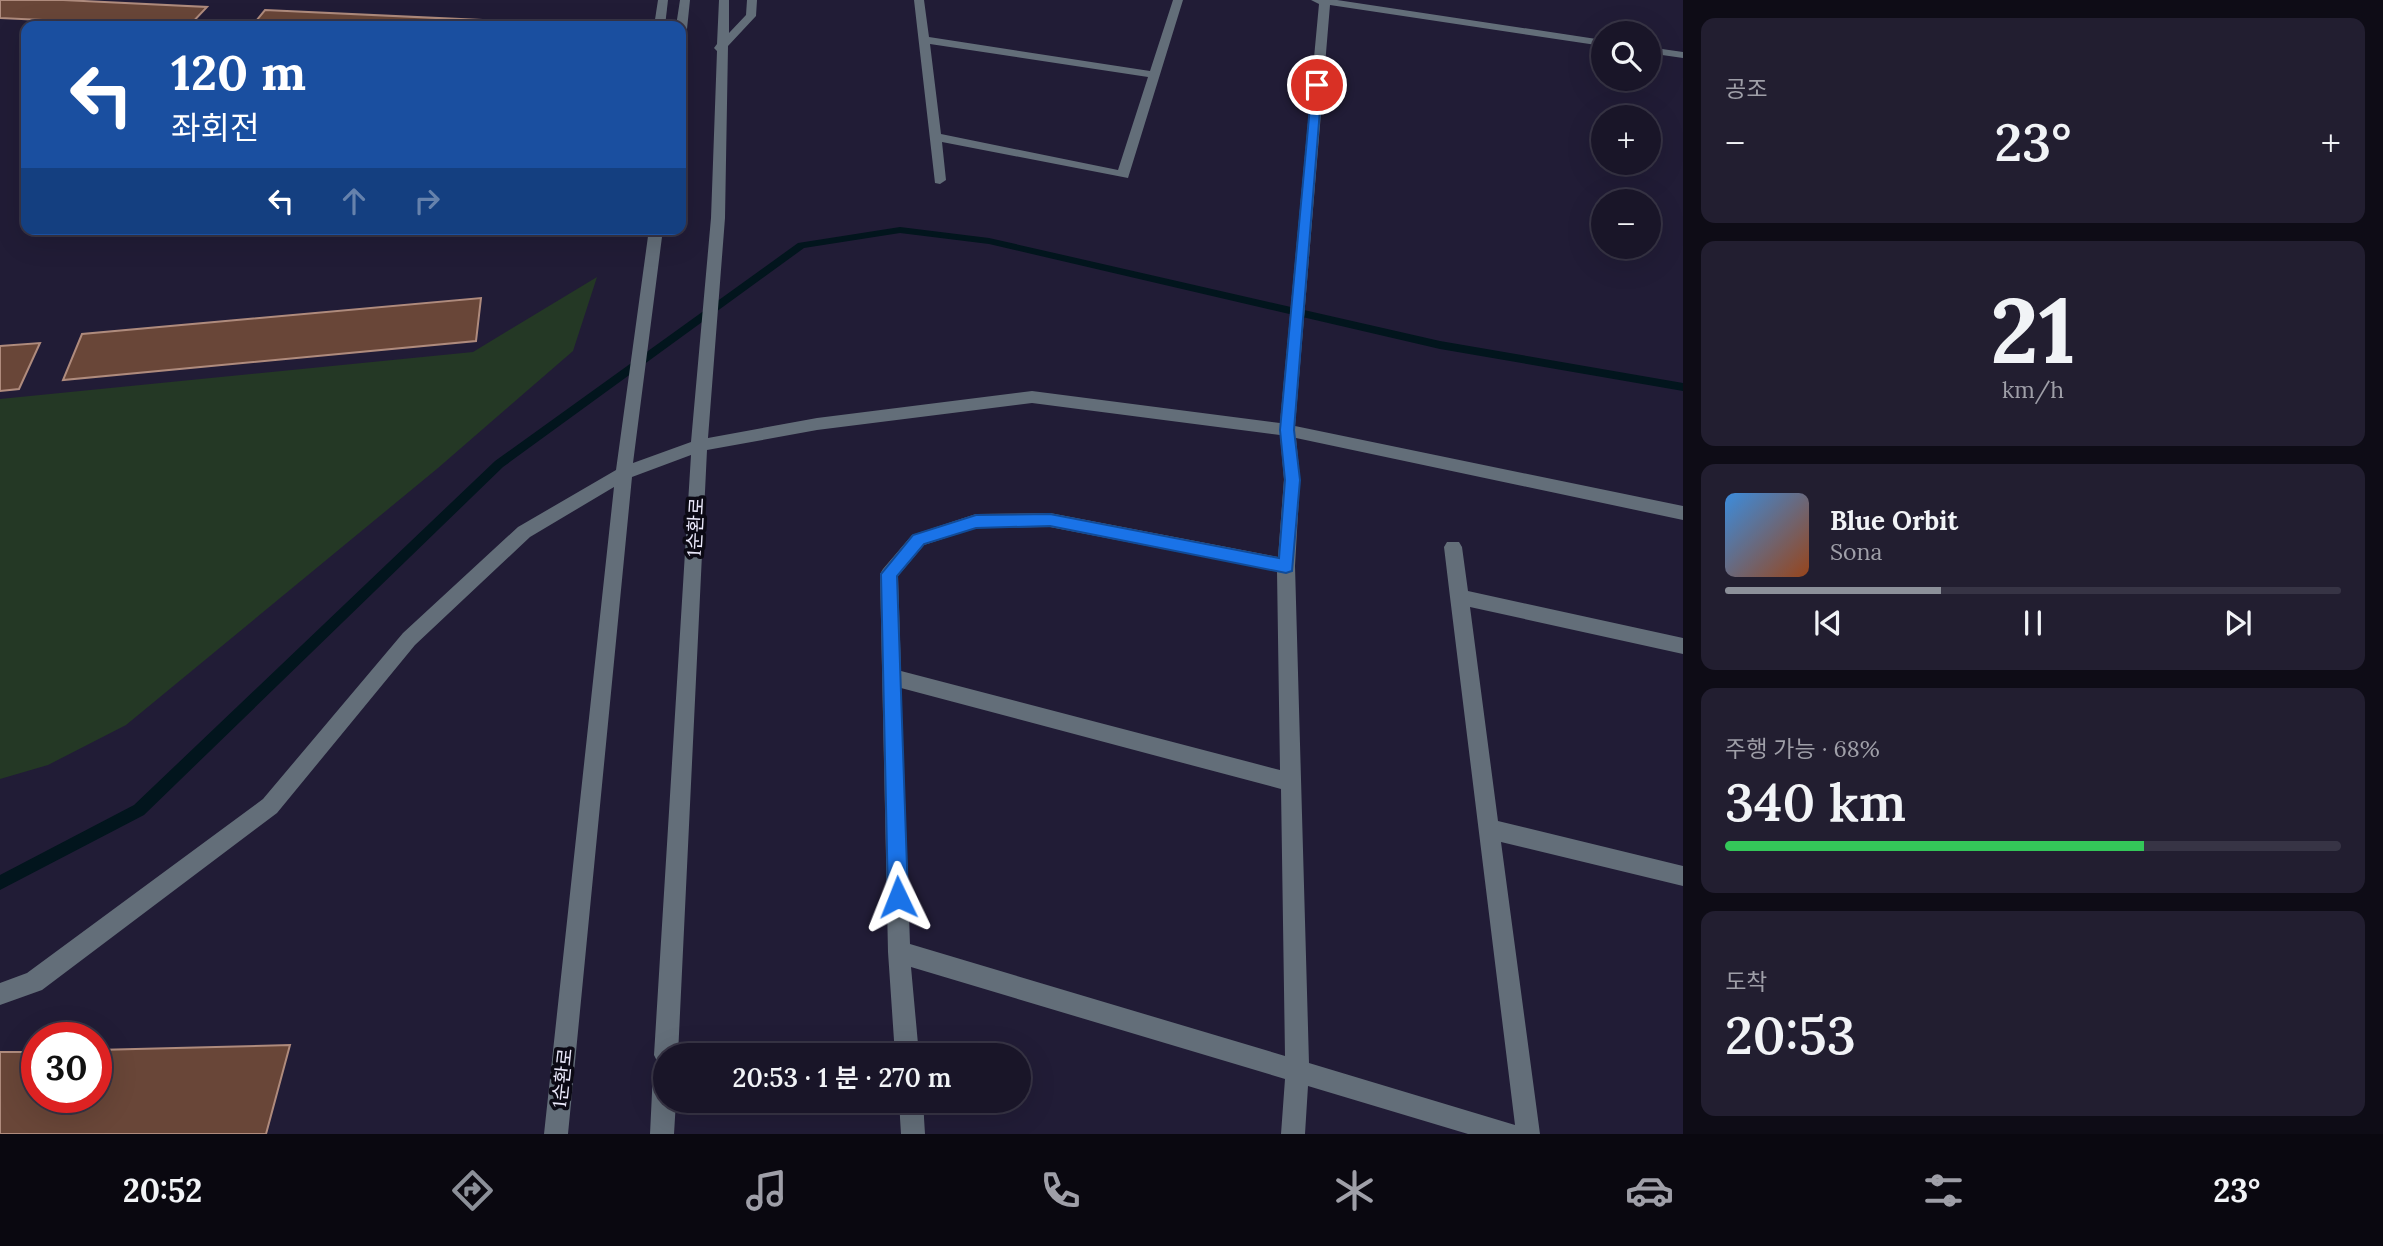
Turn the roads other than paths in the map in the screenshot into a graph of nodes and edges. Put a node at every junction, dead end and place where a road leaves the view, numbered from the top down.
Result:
1 (663, 0) edge
2 (685, 0) edge
3 (724, 0) edge
4 (752, 0) edge
5 (919, 0) edge
6 (1178, 0) edge
7 (1322, 1) edge
8 (661, 21) edge
9 (682, 21) edge
10 (924, 40) junction
11 (1591, 41) edge
12 (720, 48) junction
13 (1661, 52) edge
14 (1683, 55) edge
15 (1155, 75) junction
16 (935, 136) junction
17 (940, 180) dead end
18 (655, 235) edge
19 (1287, 430) junction
20 (700, 445) junction
21 (625, 473) junction
22 (1683, 513) edge
23 (1453, 547) dead end
24 (1286, 566) junction
25 (1459, 597) junction
26 (1683, 646) edge
27 (892, 677) junction
28 (1290, 782) junction
29 (1489, 829) junction
30 (1683, 876) edge
31 (900, 952) junction
32 (0, 994) edge
33 (667, 1043) edge
34 (906, 1043) edge
35 (1297, 1071) junction
36 (663, 1113) edge
37 (912, 1113) edge
38 (556, 1134) edge
39 (662, 1134) edge
40 (913, 1134) edge
41 (1293, 1134) edge
42 (1508, 1134) edge
43 (1528, 1134) edge

1 - 8 street
2 - 9 street
3 - 12 street, 1순환로
4 - 12 street
5 - 10 street
6 - 15 street
7 - 11 street
7 - 19 street
10 - 15 street
10 - 16 street
12 - 20 street, 1순환로
13 - 14 street
15 - 16 street
16 - 17 street
18 - 21 street, 1순환로
19 - 20 street
19 - 22 street
19 - 24 street
20 - 21 street
20 - 33 street, 1순환로
21 - 32 street
21 - 38 street, 1순환로
23 - 25 street
24 - 27 street
24 - 28 street
25 - 26 street
25 - 29 street
27 - 28 street
27 - 31 street
28 - 35 street
29 - 30 street
29 - 43 street
31 - 34 street
31 - 35 street
35 - 41 street
35 - 42 street
36 - 39 street
37 - 40 street

